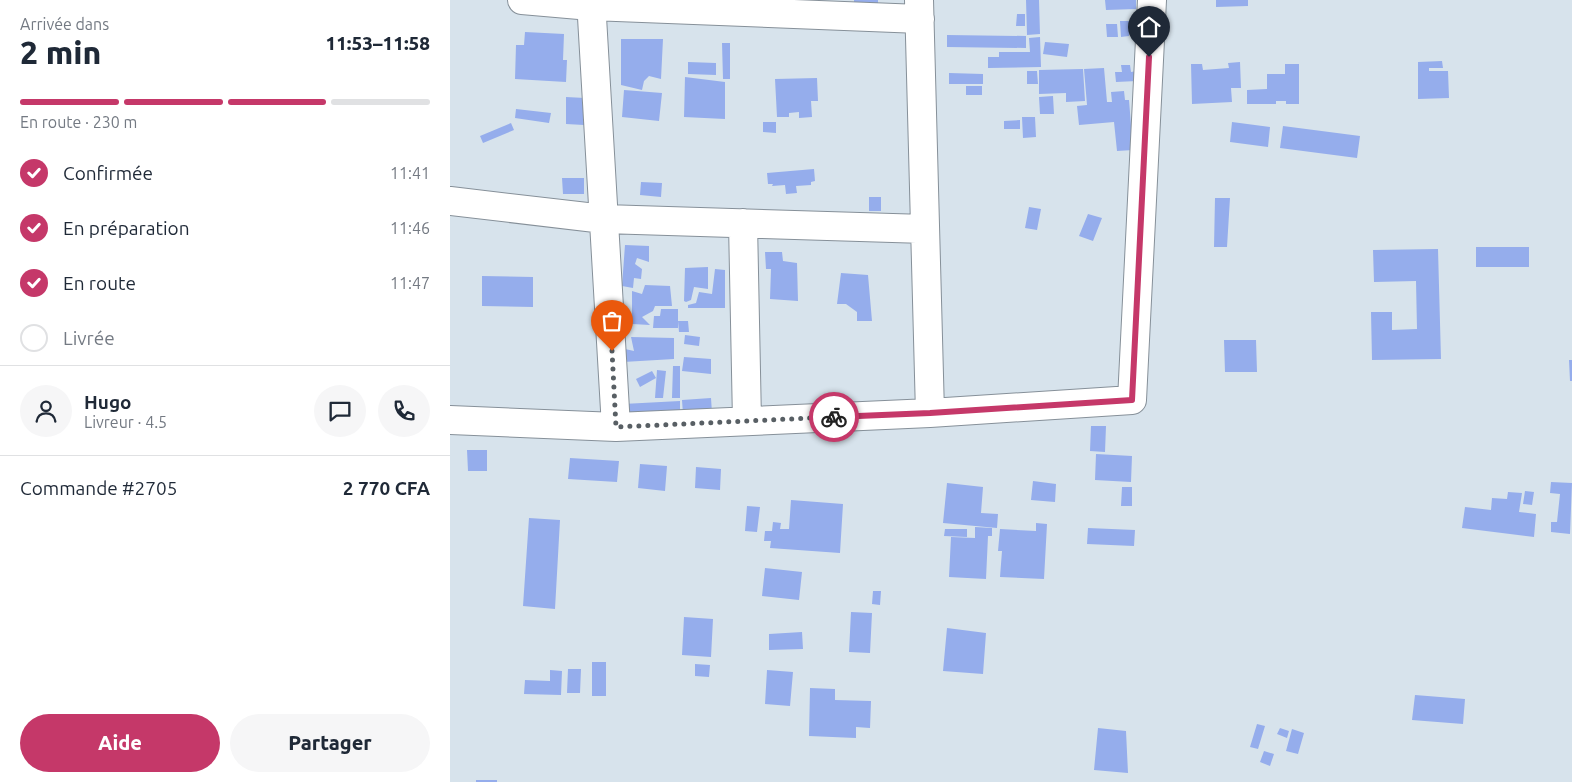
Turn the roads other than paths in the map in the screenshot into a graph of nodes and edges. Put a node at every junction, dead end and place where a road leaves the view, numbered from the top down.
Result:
1 (522, 0) edge
2 (1152, 0) edge
3 (591, 3) edge
4 (920, 9) edge
5 (450, 201) edge
6 (604, 218) junction
7 (743, 223) junction
8 (926, 229) junction
9 (930, 413) junction
10 (450, 420) edge
11 (747, 421) junction
12 (616, 427) junction

1 - 3 street
2 - 9 street
3 - 4 street
3 - 6 street
4 - 8 street
5 - 6 street
6 - 7 street
6 - 12 street
7 - 8 street
7 - 11 street
8 - 9 street
9 - 11 street
10 - 12 street
11 - 12 street

